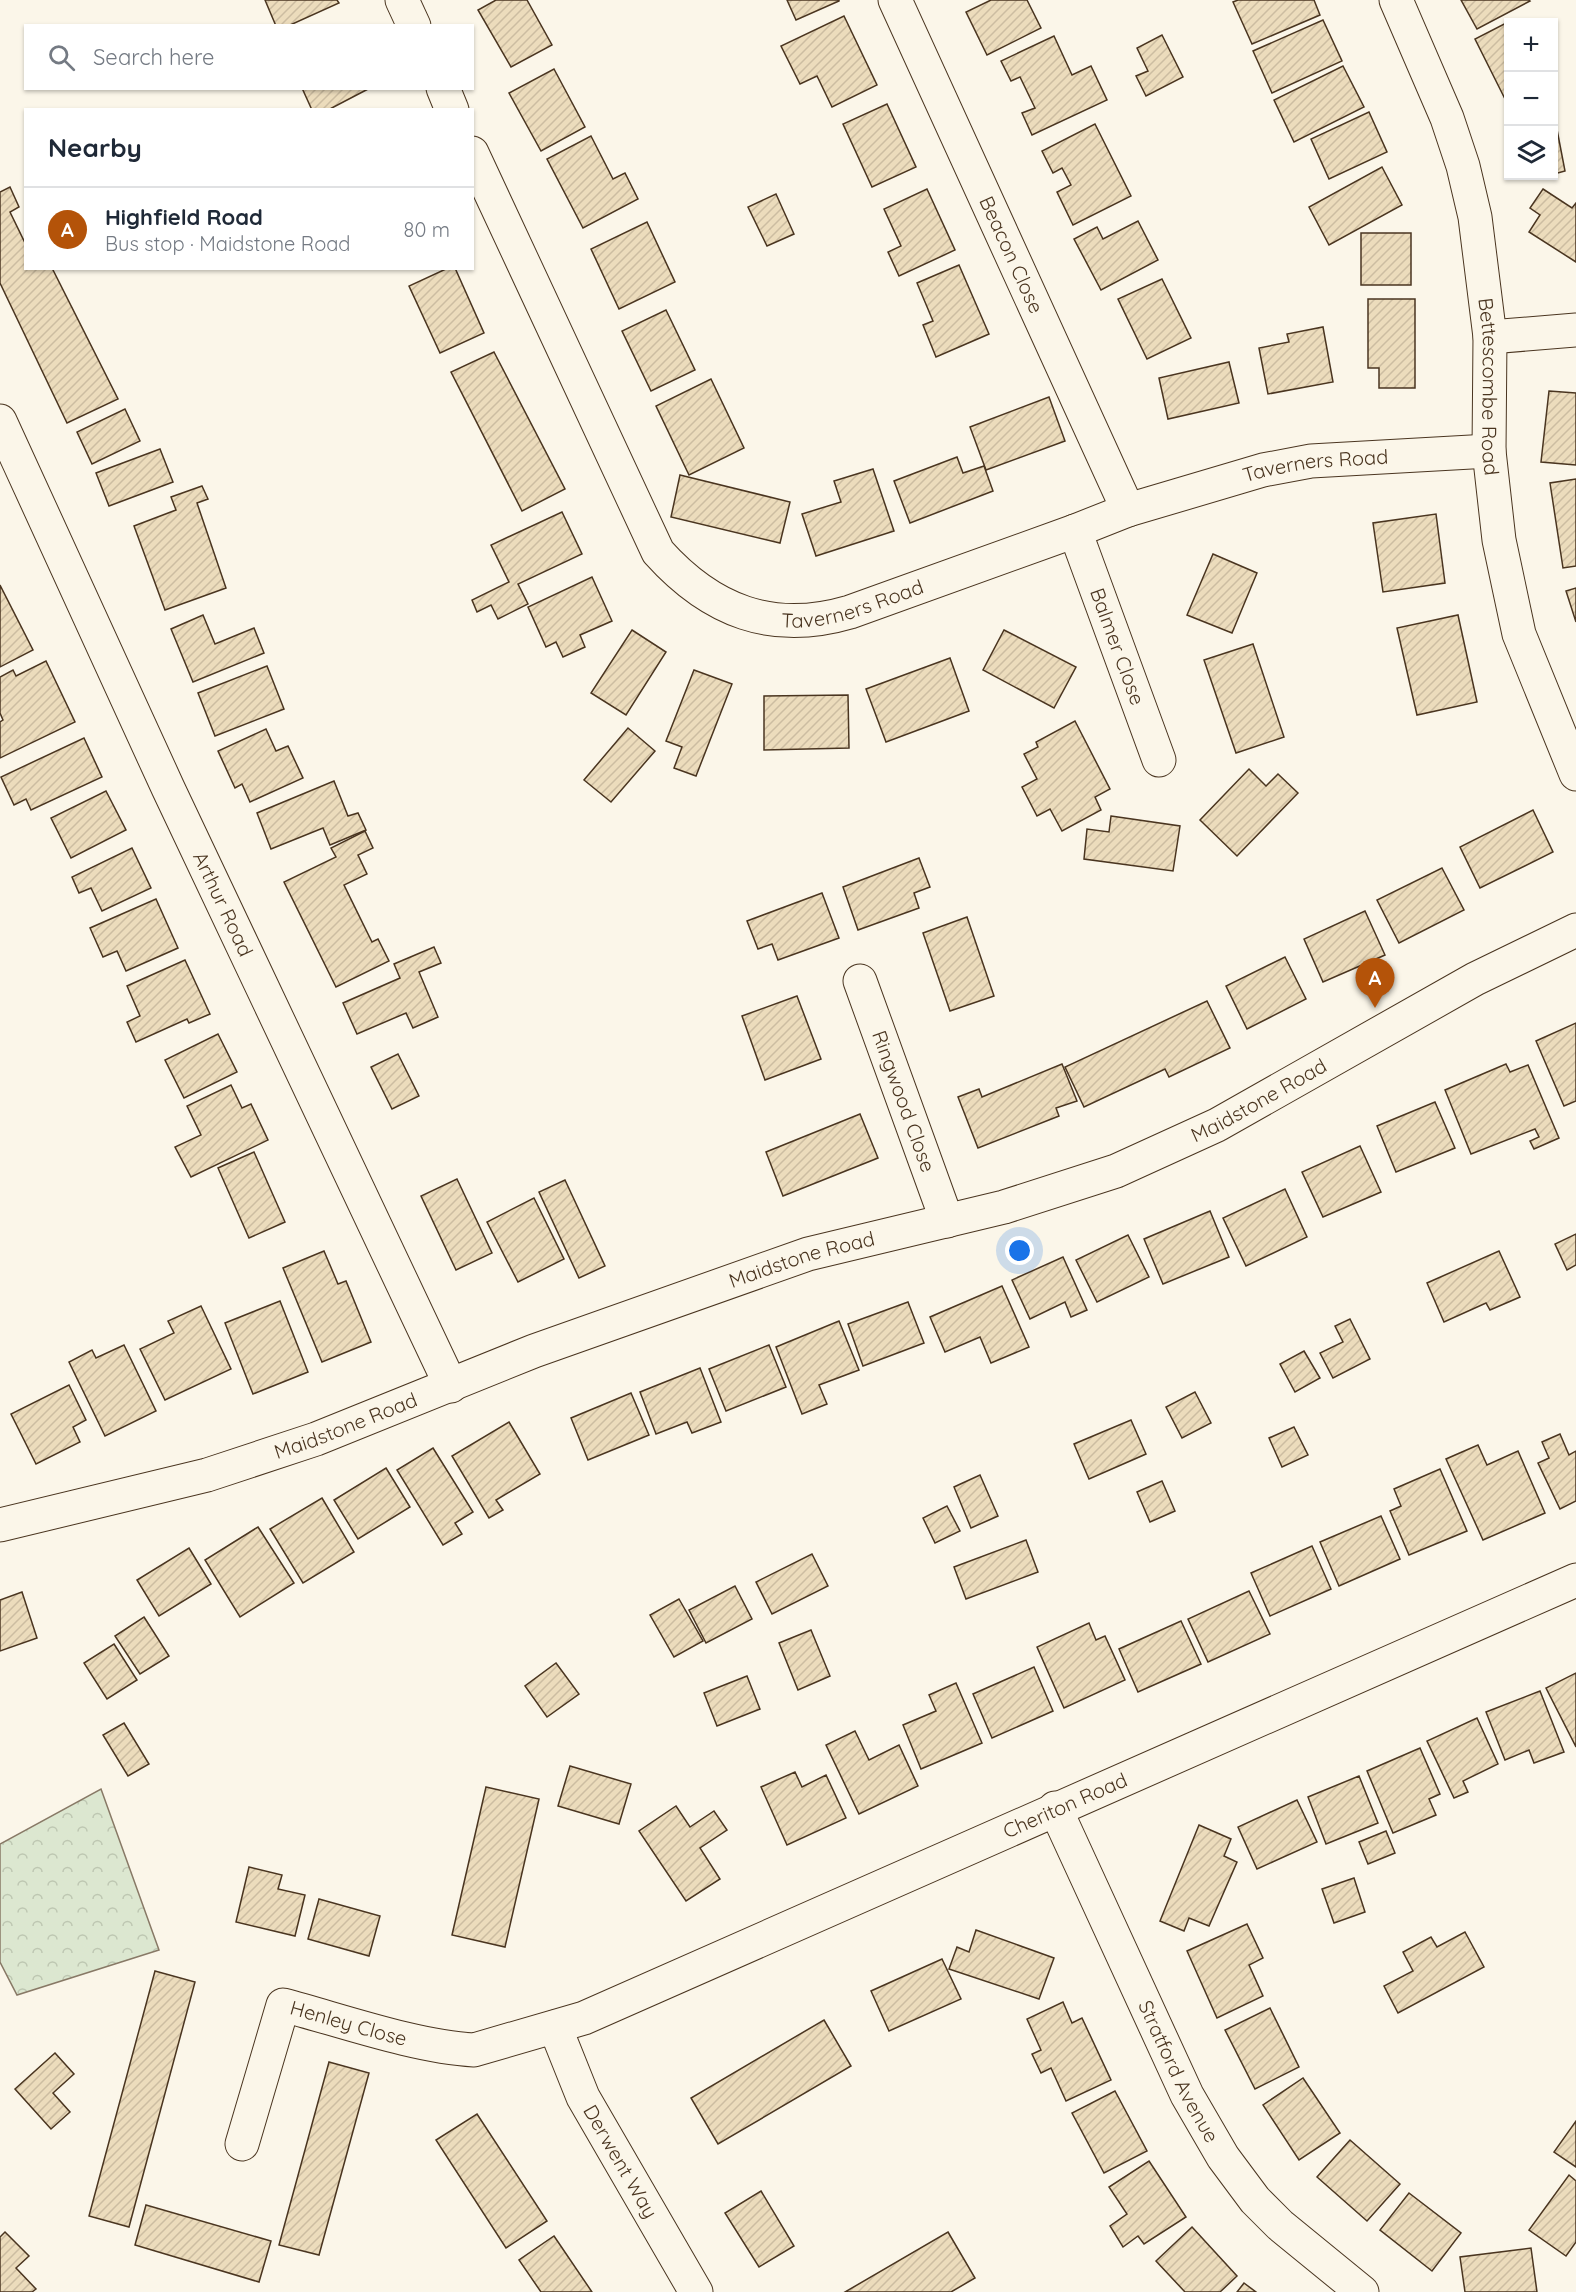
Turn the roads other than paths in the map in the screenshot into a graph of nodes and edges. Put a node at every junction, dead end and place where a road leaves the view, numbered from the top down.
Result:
1 (402, 0) edge
2 (895, 0) edge
3 (1396, 0) edge
4 (413, 24) edge
5 (443, 90) edge
6 (451, 108) edge
7 (474, 157) edge
8 (1576, 330) edge
9 (1490, 337) junction
10 (0, 421) edge
11 (1489, 451) junction
12 (1128, 510) junction
13 (1075, 531) junction
14 (1159, 760) dead end
15 (1576, 774) edge
16 (1576, 930) edge
17 (860, 981) dead end
18 (947, 1221) junction
19 (451, 1386) junction
20 (0, 1525) edge
21 (1576, 1580) edge
22 (1055, 1808) junction
23 (555, 2027) junction
24 (242, 2144) dead end
25 (696, 2292) edge
26 (1362, 2292) edge

1 - 4 street
2 - 12 street, Beacon Close
3 - 9 street, Bettescombe Road
5 - 6 street
7 - 13 street, Taverners Road
8 - 9 street
9 - 11 street, Bettescombe Road
10 - 19 street, Arthur Road
11 - 12 street, Taverners Road
11 - 15 street, Bettescombe Road
12 - 13 street, Taverners Road
13 - 14 street, Balmer Close
16 - 18 street, Maidstone Road
17 - 18 street, Ringwood Close
18 - 19 street, Maidstone Road
19 - 20 street, Maidstone Road
21 - 22 street, Cheriton Road
22 - 23 street, Cheriton Road
22 - 26 street, Stratford Avenue
23 - 24 street, Henley Close
23 - 25 street, Derwent Way

